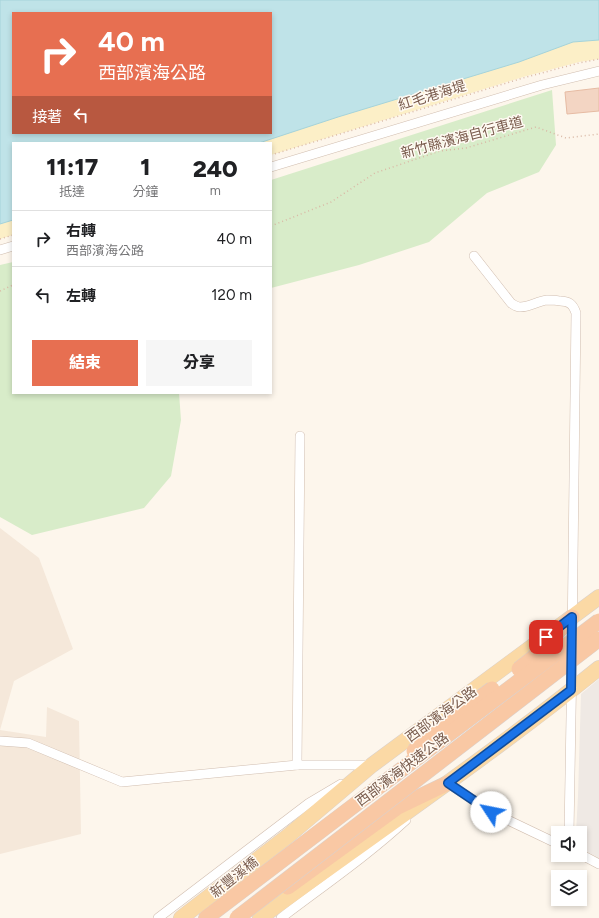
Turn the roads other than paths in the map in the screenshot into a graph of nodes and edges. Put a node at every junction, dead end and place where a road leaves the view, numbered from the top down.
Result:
1 (599, 71) edge
2 (272, 167) edge
3 (12, 246) edge
4 (0, 250) edge
5 (474, 256) dead end
6 (300, 436) dead end
7 (599, 597) edge
8 (572, 617) junction
9 (599, 621) edge
10 (599, 639) edge
11 (599, 668) edge
12 (571, 690) junction
13 (0, 741) edge
14 (297, 765) junction
15 (372, 765) junction
16 (448, 783) junction
17 (381, 785) junction
18 (569, 826) edge
19 (288, 836) joint
20 (551, 841) edge
21 (587, 858) edge
22 (599, 864) edge
23 (158, 918) edge
24 (181, 918) edge
25 (206, 918) edge
26 (237, 918) edge
27 (245, 918) edge
28 (260, 918) edge
29 (280, 918) edge

1 - 2 street
3 - 4 street
5 - 8 street
6 - 14 street
7 - 8 main road, 西部濱海公路
8 - 12 street
8 - 15 main road, 西部濱海公路
8 - 17 highway, bridge
9 - 17 highway, 西部濱海快速公路, bridge
10 - 26 highway, 西部濱海快速公路, bridge
11 - 12 main road
12 - 16 main road
12 - 18 street
13 - 14 street
14 - 15 street
15 - 19 main road, 西部濱海公路
15 - 23 street
16 - 20 street
16 - 27 highway
16 - 28 main road
16 - 29 street
17 - 25 highway, 西部濱海快速公路
19 - 24 main road, 新豐溪橋
21 - 22 street

